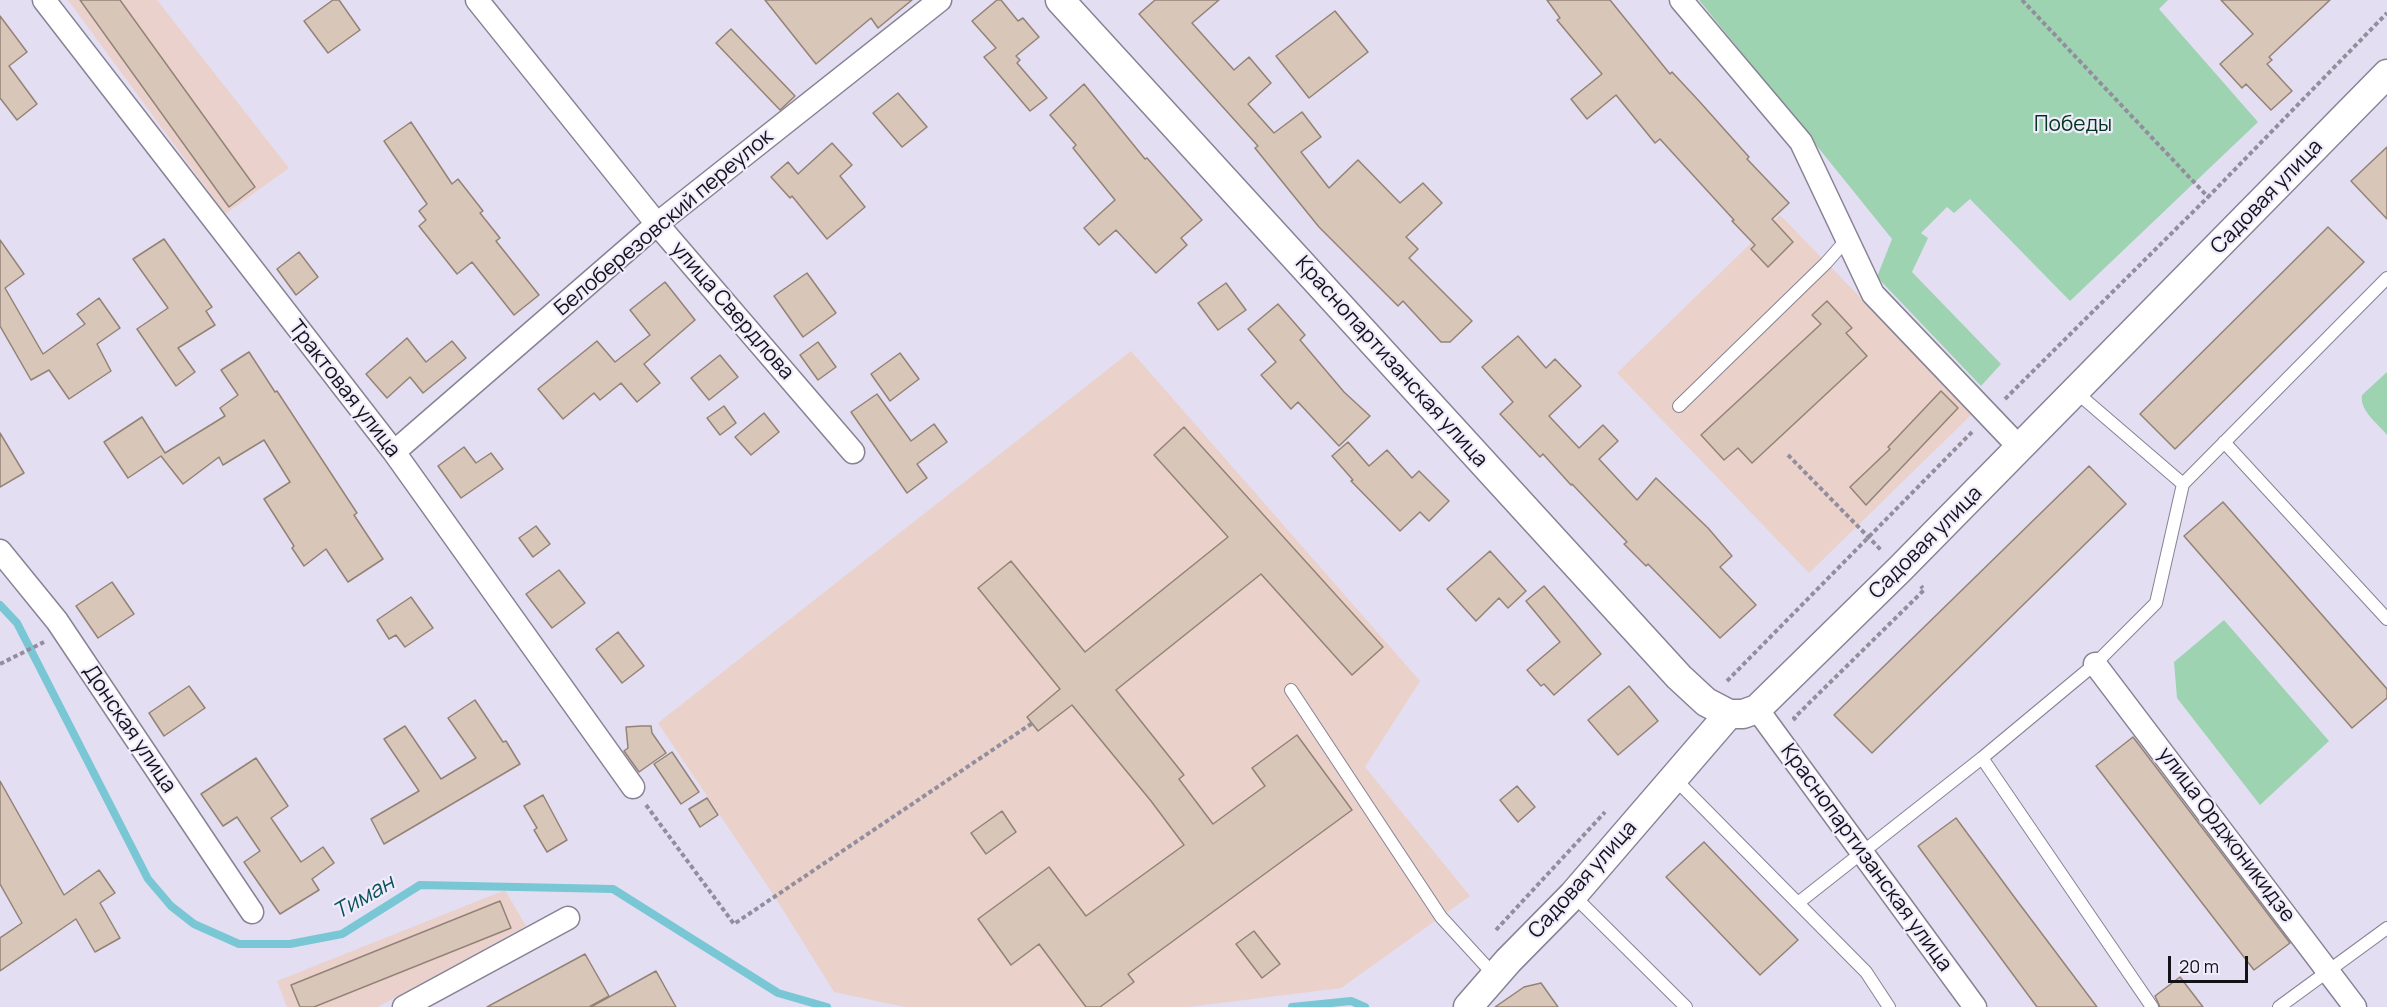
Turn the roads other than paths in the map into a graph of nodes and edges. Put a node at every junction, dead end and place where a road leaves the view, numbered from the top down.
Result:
1 (44, 0) edge
2 (477, 0) edge
3 (940, 0) edge
4 (1060, 0) edge
5 (1681, 0) edge
6 (2387, 74) edge
7 (657, 224) junction
8 (1848, 238) junction
9 (2387, 278) edge
10 (2076, 392) junction
11 (1679, 406) dead end
12 (2224, 442) junction
13 (2020, 448) junction
14 (394, 452) junction
15 (853, 452) dead end
16 (2183, 484) junction
17 (0, 551) edge
18 (2387, 619) edge
19 (2095, 664) junction
20 (1291, 690) dead end
21 (1718, 708) junction
22 (1757, 709) junction
23 (1982, 758) junction
24 (1674, 778) junction
25 (633, 787) road end
26 (1862, 852) junction
27 (1573, 895) junction
28 (1798, 903) junction
29 (252, 912) dead end
30 (568, 918) dead end
31 (2387, 928) edge
32 (2330, 972) junction
33 (1495, 976) junction
34 (404, 1007) edge
35 (1468, 1007) edge
36 (1686, 1007) edge
37 (1889, 1007) edge
38 (1974, 1007) edge
39 (2152, 1007) edge
40 (2279, 1007) edge
41 (2355, 1007) edge

1 - 14 street, Трактовая улица
2 - 7 street, улица Свердлова
3 - 7 street, Белоберезовский переулок
4 - 21 street, Краснопартизанская улица
5 - 8 street
6 - 10 street, Садовая улица
7 - 14 street, Белоберезовский переулок
7 - 15 street, улица Свердлова
8 - 11 lane
8 - 13 street
9 - 12 lane
10 - 13 street, Садовая улица
10 - 16 lane
12 - 16 lane
12 - 18 lane
13 - 22 street, Садовая улица
14 - 25 street, Трактовая улица
16 - 19 lane
17 - 29 street, Донская улица
19 - 23 lane
19 - 32 street, улица Орджоникидзе
20 - 33 lane
21 - 22 street
21 - 24 street, Садовая улица
22 - 26 street, Краснопартизанская улица
23 - 26 lane
23 - 39 lane
24 - 27 street, Садовая улица
24 - 28 lane
26 - 28 lane
26 - 38 street, Краснопартизанская улица
27 - 33 street, Садовая улица
27 - 36 lane
28 - 37 lane
30 - 34 street
31 - 32 lane
32 - 40 lane
32 - 41 street, улица Орджоникидзе
33 - 35 street, Садовая улица

